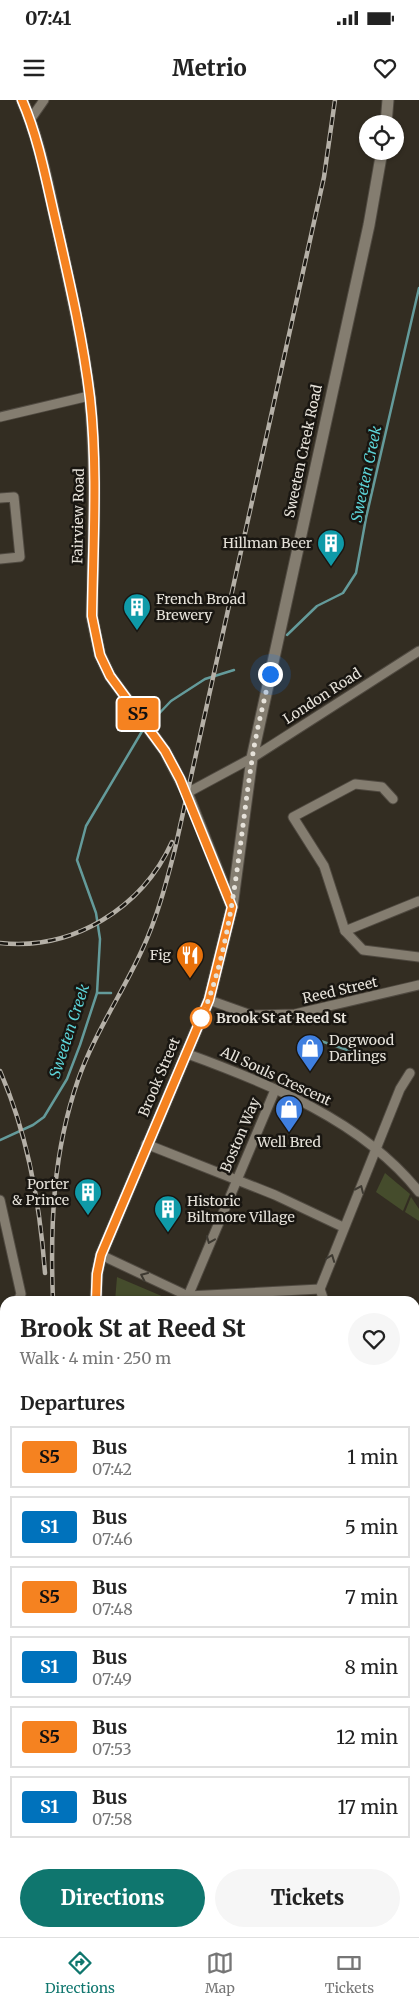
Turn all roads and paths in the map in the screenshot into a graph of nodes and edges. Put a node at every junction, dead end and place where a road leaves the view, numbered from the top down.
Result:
1 (22, 100) edge
2 (44, 100) edge
3 (388, 100) edge
4 (387, 115) edge
5 (30, 120) junction
6 (380, 160) edge
7 (89, 396) junction
8 (0, 417) edge
9 (0, 498) edge
10 (0, 559) edge
11 (419, 650) edge
12 (252, 758) junction
13 (187, 793) junction
14 (393, 800) dead end
15 (419, 901) edge
16 (232, 907) junction
17 (345, 931) junction
18 (419, 957) edge
19 (419, 985) edge
20 (209, 1000) junction
21 (186, 1053) junction
22 (410, 1073) dead end
23 (275, 1090) junction
24 (146, 1144) junction
25 (376, 1151) junction
26 (236, 1179) junction
27 (419, 1192) edge
28 (0, 1200) edge
29 (343, 1227) junction
30 (101, 1255) junction
31 (320, 1289) junction
32 (20, 1296) edge
33 (96, 1296) edge
34 (183, 1296) edge
35 (190, 1296) edge
36 (228, 1296) edge
37 (322, 1296) edge

1 - 5 main road, Fairview Road
2 - 5 street
3 - 4 main road
5 - 7 main road, Fairview Road
6 - 12 main road, Sweeten Creek Road
7 - 8 street
7 - 13 main road, Fairview Road
9 - 10 street
11 - 12 street, London Road
12 - 13 street, London Road
12 - 16 main road, Sweeten Creek Road
13 - 16 main road, Fairview Road
14 - 17 street
15 - 17 street
16 - 20 main road, Brook Street
17 - 18 street
19 - 20 street, Reed Street
20 - 21 main road, Brook Street
21 - 23 street, All Souls Crescent
21 - 24 main road, Brook Street
22 - 25 street
23 - 25 street, All Souls Crescent
23 - 26 street, Boston Way
24 - 26 street
24 - 30 main road, Brook Street
25 - 27 street, All Souls Crescent
29 -> 25 street
26 - 29 street
26 -> 35 street, Boston Way
28 - 32 street
31 -> 29 street
30 - 33 main road, Brook Street
34 -> 30 street
31 - 36 street
31 - 37 street

